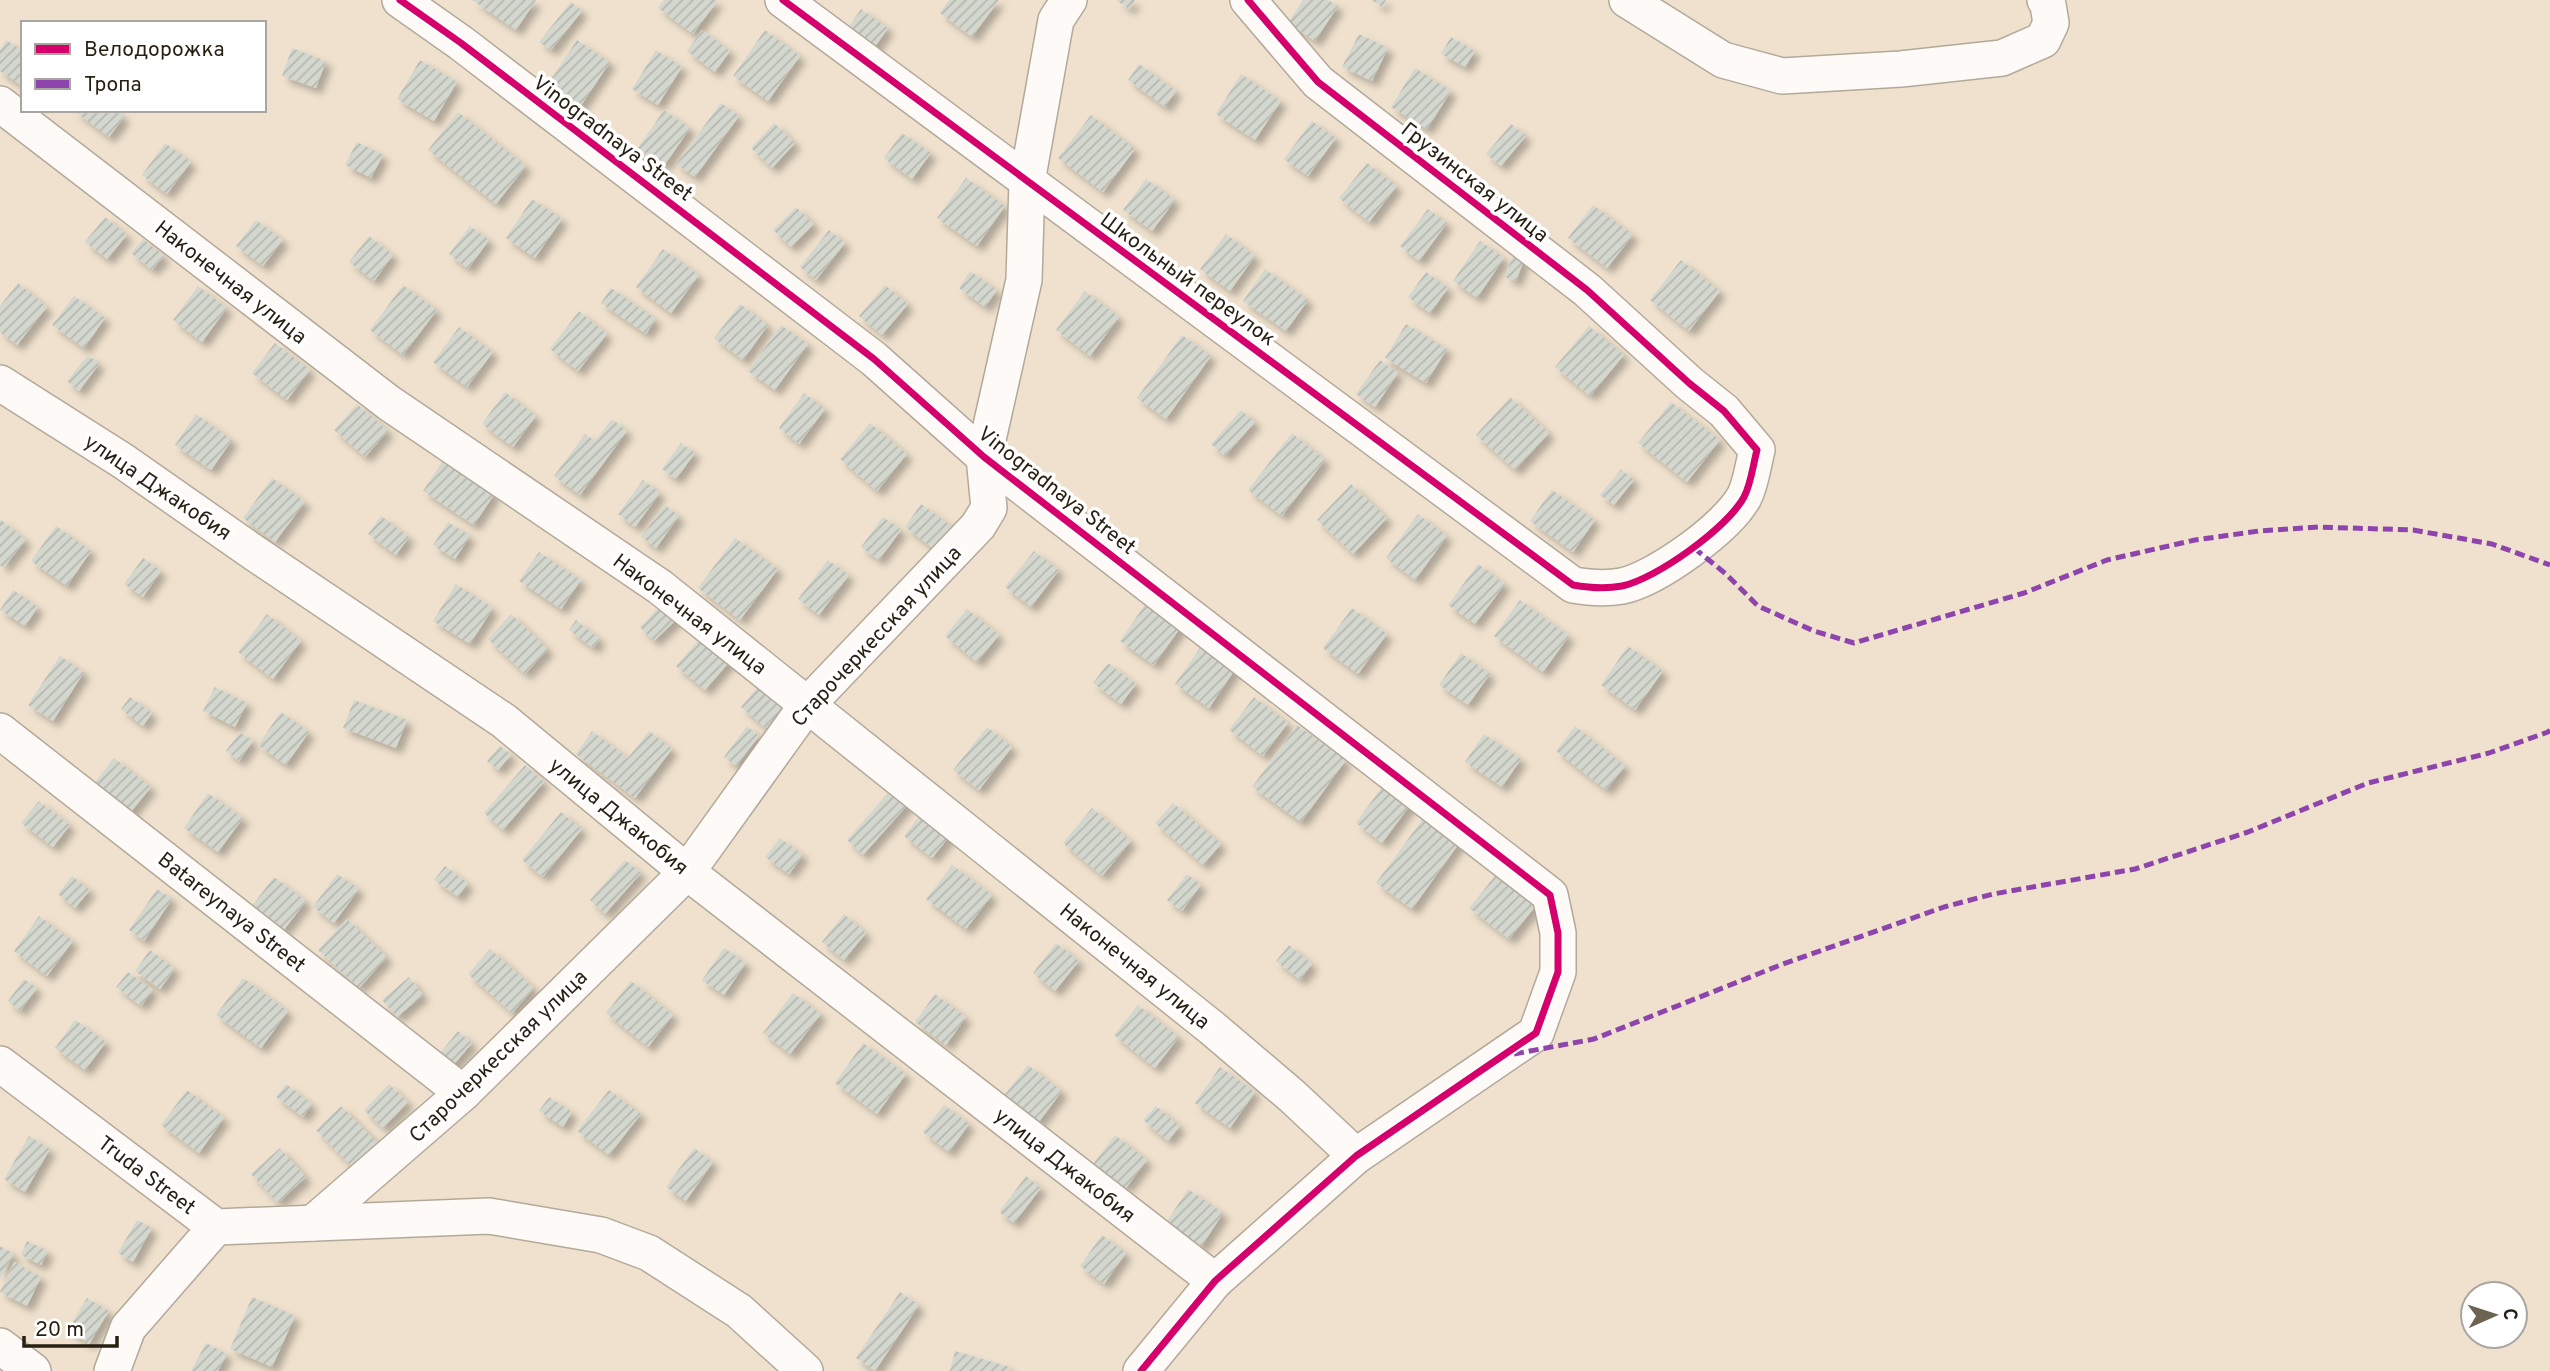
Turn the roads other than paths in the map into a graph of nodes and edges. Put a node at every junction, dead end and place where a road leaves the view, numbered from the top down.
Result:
1 (400, 0) edge
2 (783, 0) edge
3 (1069, 0) edge
4 (1248, 0) edge
5 (1627, 0) edge
6 (2045, 0) edge
7 (0, 104) edge
8 (1027, 182) junction
9 (0, 383) edge
10 (984, 457) junction
11 (1573, 585) joint
12 (807, 705) junction
13 (0, 730) edge
14 (687, 872) junction
15 (0, 1064) edge
16 (463, 1093) junction
17 (1356, 1156) junction
18 (313, 1223) junction
19 (216, 1227) junction
20 (1215, 1281) junction
21 (0, 1346) edge
22 (33, 1371) edge
23 (112, 1371) edge
24 (805, 1371) edge
25 (1141, 1371) edge

1 - 10 street, Vinogradnaya Street
2 - 8 street, Школьный переулок
3 - 8 street, Старочеркесская улица
4 - 11 street, Грузинская улица
5 - 6 street
7 - 12 street, Наконечная улица
8 - 10 street, Старочеркесская улица
8 - 11 street, Школьный переулок
9 - 14 street, улица Джакобия
10 - 12 street, Старочеркесская улица
10 - 17 street, Vinogradnaya Street
12 - 14 street, Старочеркесская улица
12 - 17 street, Наконечная улица
13 - 16 street, Batareynaya Street
14 - 16 street, Старочеркесская улица
14 - 20 street, улица Джакобия
15 - 19 street, Truda Street
16 - 18 street, Старочеркесская улица
17 - 20 street, Vinogradnaya Street
18 - 19 street, Truda Street
18 - 24 street
19 - 23 street
20 - 25 street, Vinogradnaya Street
21 - 22 street

